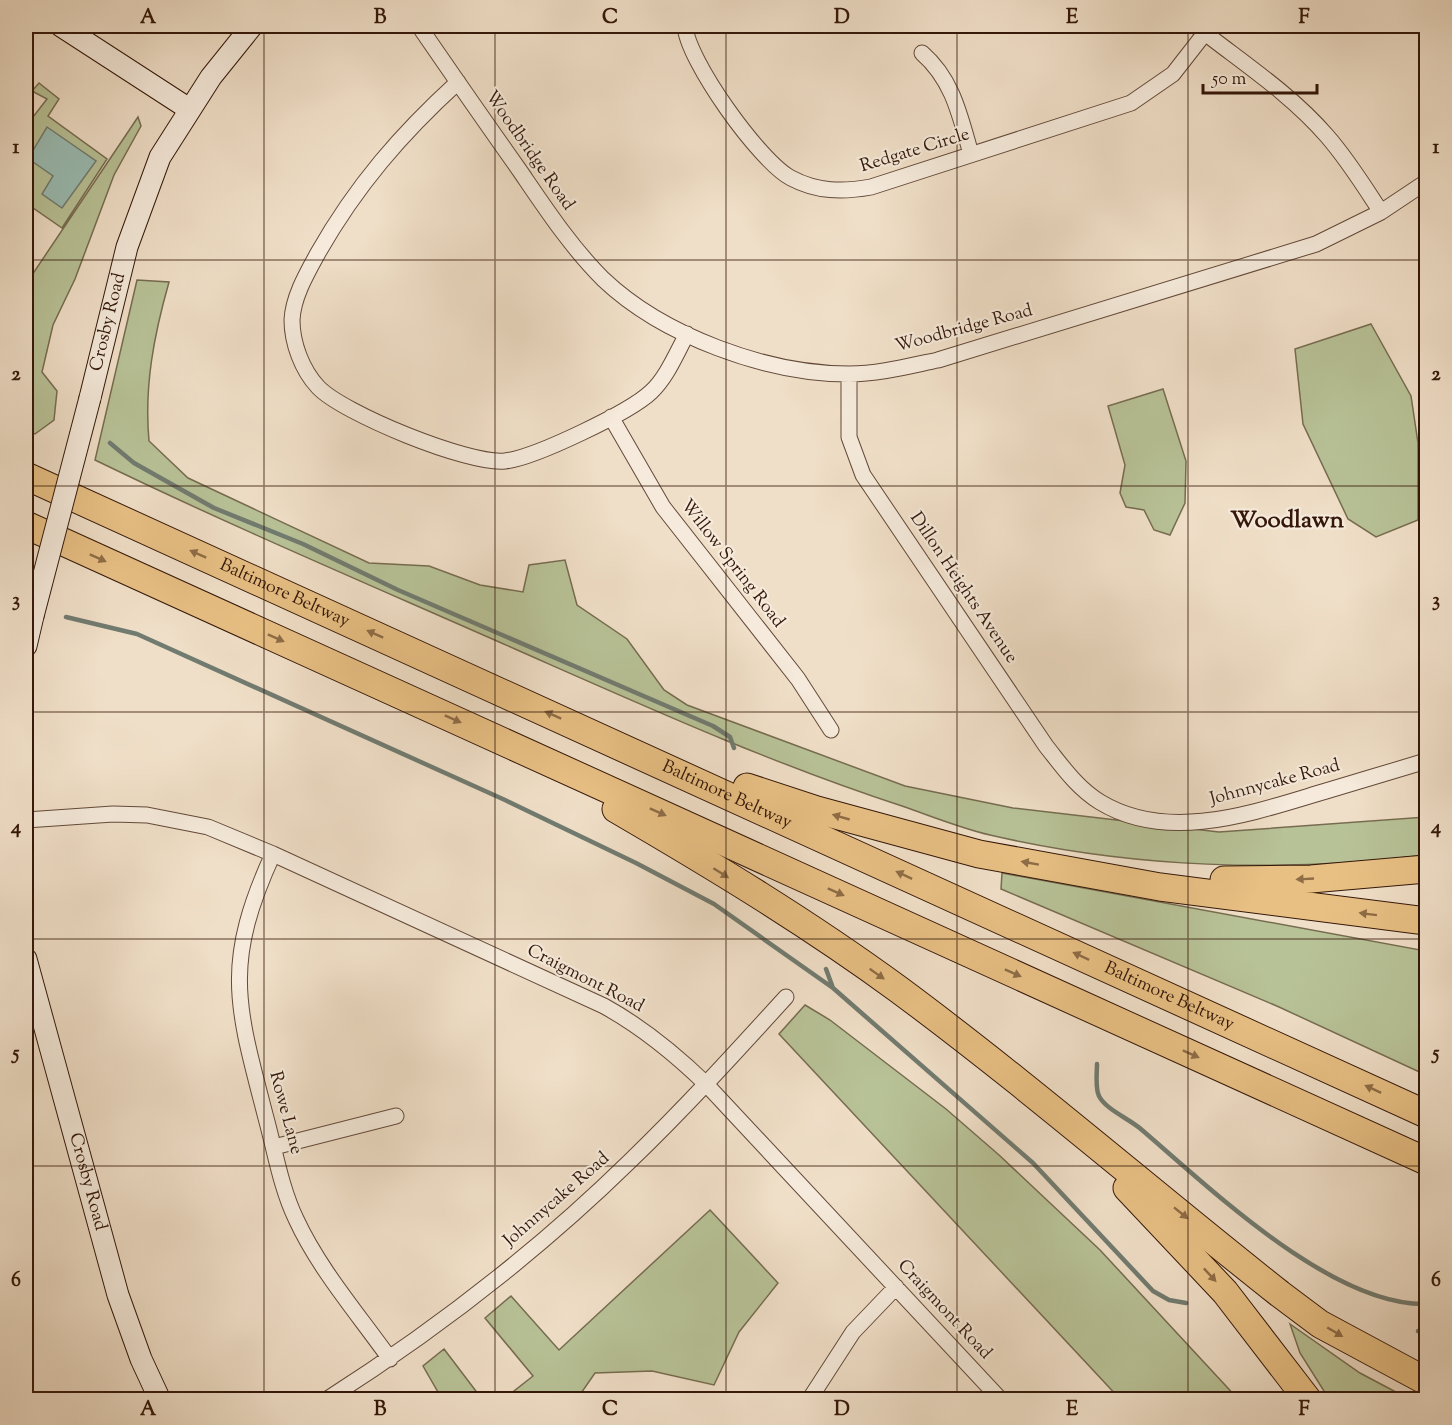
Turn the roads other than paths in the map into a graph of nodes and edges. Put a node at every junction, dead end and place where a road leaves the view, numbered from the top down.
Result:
1 (62, 26) edge
2 (252, 26) edge
3 (419, 26) edge
4 (685, 26) edge
5 (1200, 29) edge
6 (922, 53) dead end
7 (458, 82) junction
8 (189, 110) junction
9 (971, 154) junction
10 (1426, 182) edge
11 (1381, 212) junction
12 (687, 334) junction
13 (849, 374) junction
14 (611, 417) junction
15 (26, 476) edge
16 (26, 525) edge
17 (26, 646) edge
18 (831, 730) dead end
19 (490, 735) junction
20 (606, 739) junction
21 (1426, 761) edge
22 (1099, 801) joint
23 (26, 820) edge
24 (273, 854) junction
25 (1426, 869) edge
26 (1081, 872) junction
27 (1426, 921) edge
28 (26, 959) edge
29 (786, 997) dead end
30 (706, 1084) junction
31 (1037, 1098) junction
32 (1426, 1113) edge
33 (396, 1116) dead end
34 (274, 1147) junction
35 (1426, 1161) edge
36 (896, 1287) junction
37 (390, 1359) junction
38 (1426, 1382) edge
39 (160, 1400) edge
40 (326, 1400) edge
41 (809, 1400) edge
42 (1000, 1400) edge
43 (1308, 1400) edge

1 - 8 main road
2 - 8 main road, Crosby Road
3 - 7 street, Woodbridge Road
4 - 9 street, Redgate Circle
5 - 9 street, Redgate Circle
5 - 11 street
6 - 9 street
7 - 12 street, Woodbridge Road
7 - 14 street
8 - 17 main road, Crosby Road, bridge
10 - 11 street, Woodbridge Road
11 - 13 street, Woodbridge Road
12 - 13 street, Woodbridge Road
12 - 14 street
13 - 22 street, Dillon Heights Avenue
14 - 18 street, Willow Spring Road
20 -> 15 highway, Baltimore Beltway
16 -> 19 highway
19 -> 31 highway
19 -> 35 highway
26 -> 20 highway
32 -> 20 highway, Baltimore Beltway
21 - 22 street, Johnnycake Road
23 - 24 street, Craigmont Road
24 - 30 street, Craigmont Road
24 - 34 street, Rowe Lane
25 -> 26 highway
27 -> 26 highway
28 - 39 main road, Crosby Road
29 - 30 street, Johnnycake Road
30 - 36 street, Craigmont Road
30 - 37 street, Johnnycake Road
31 -> 38 highway
31 -> 43 highway
33 - 34 street
34 - 37 street, Rowe Lane
36 - 41 street
36 - 42 street, Craigmont Road
37 - 40 street, Johnnycake Road

